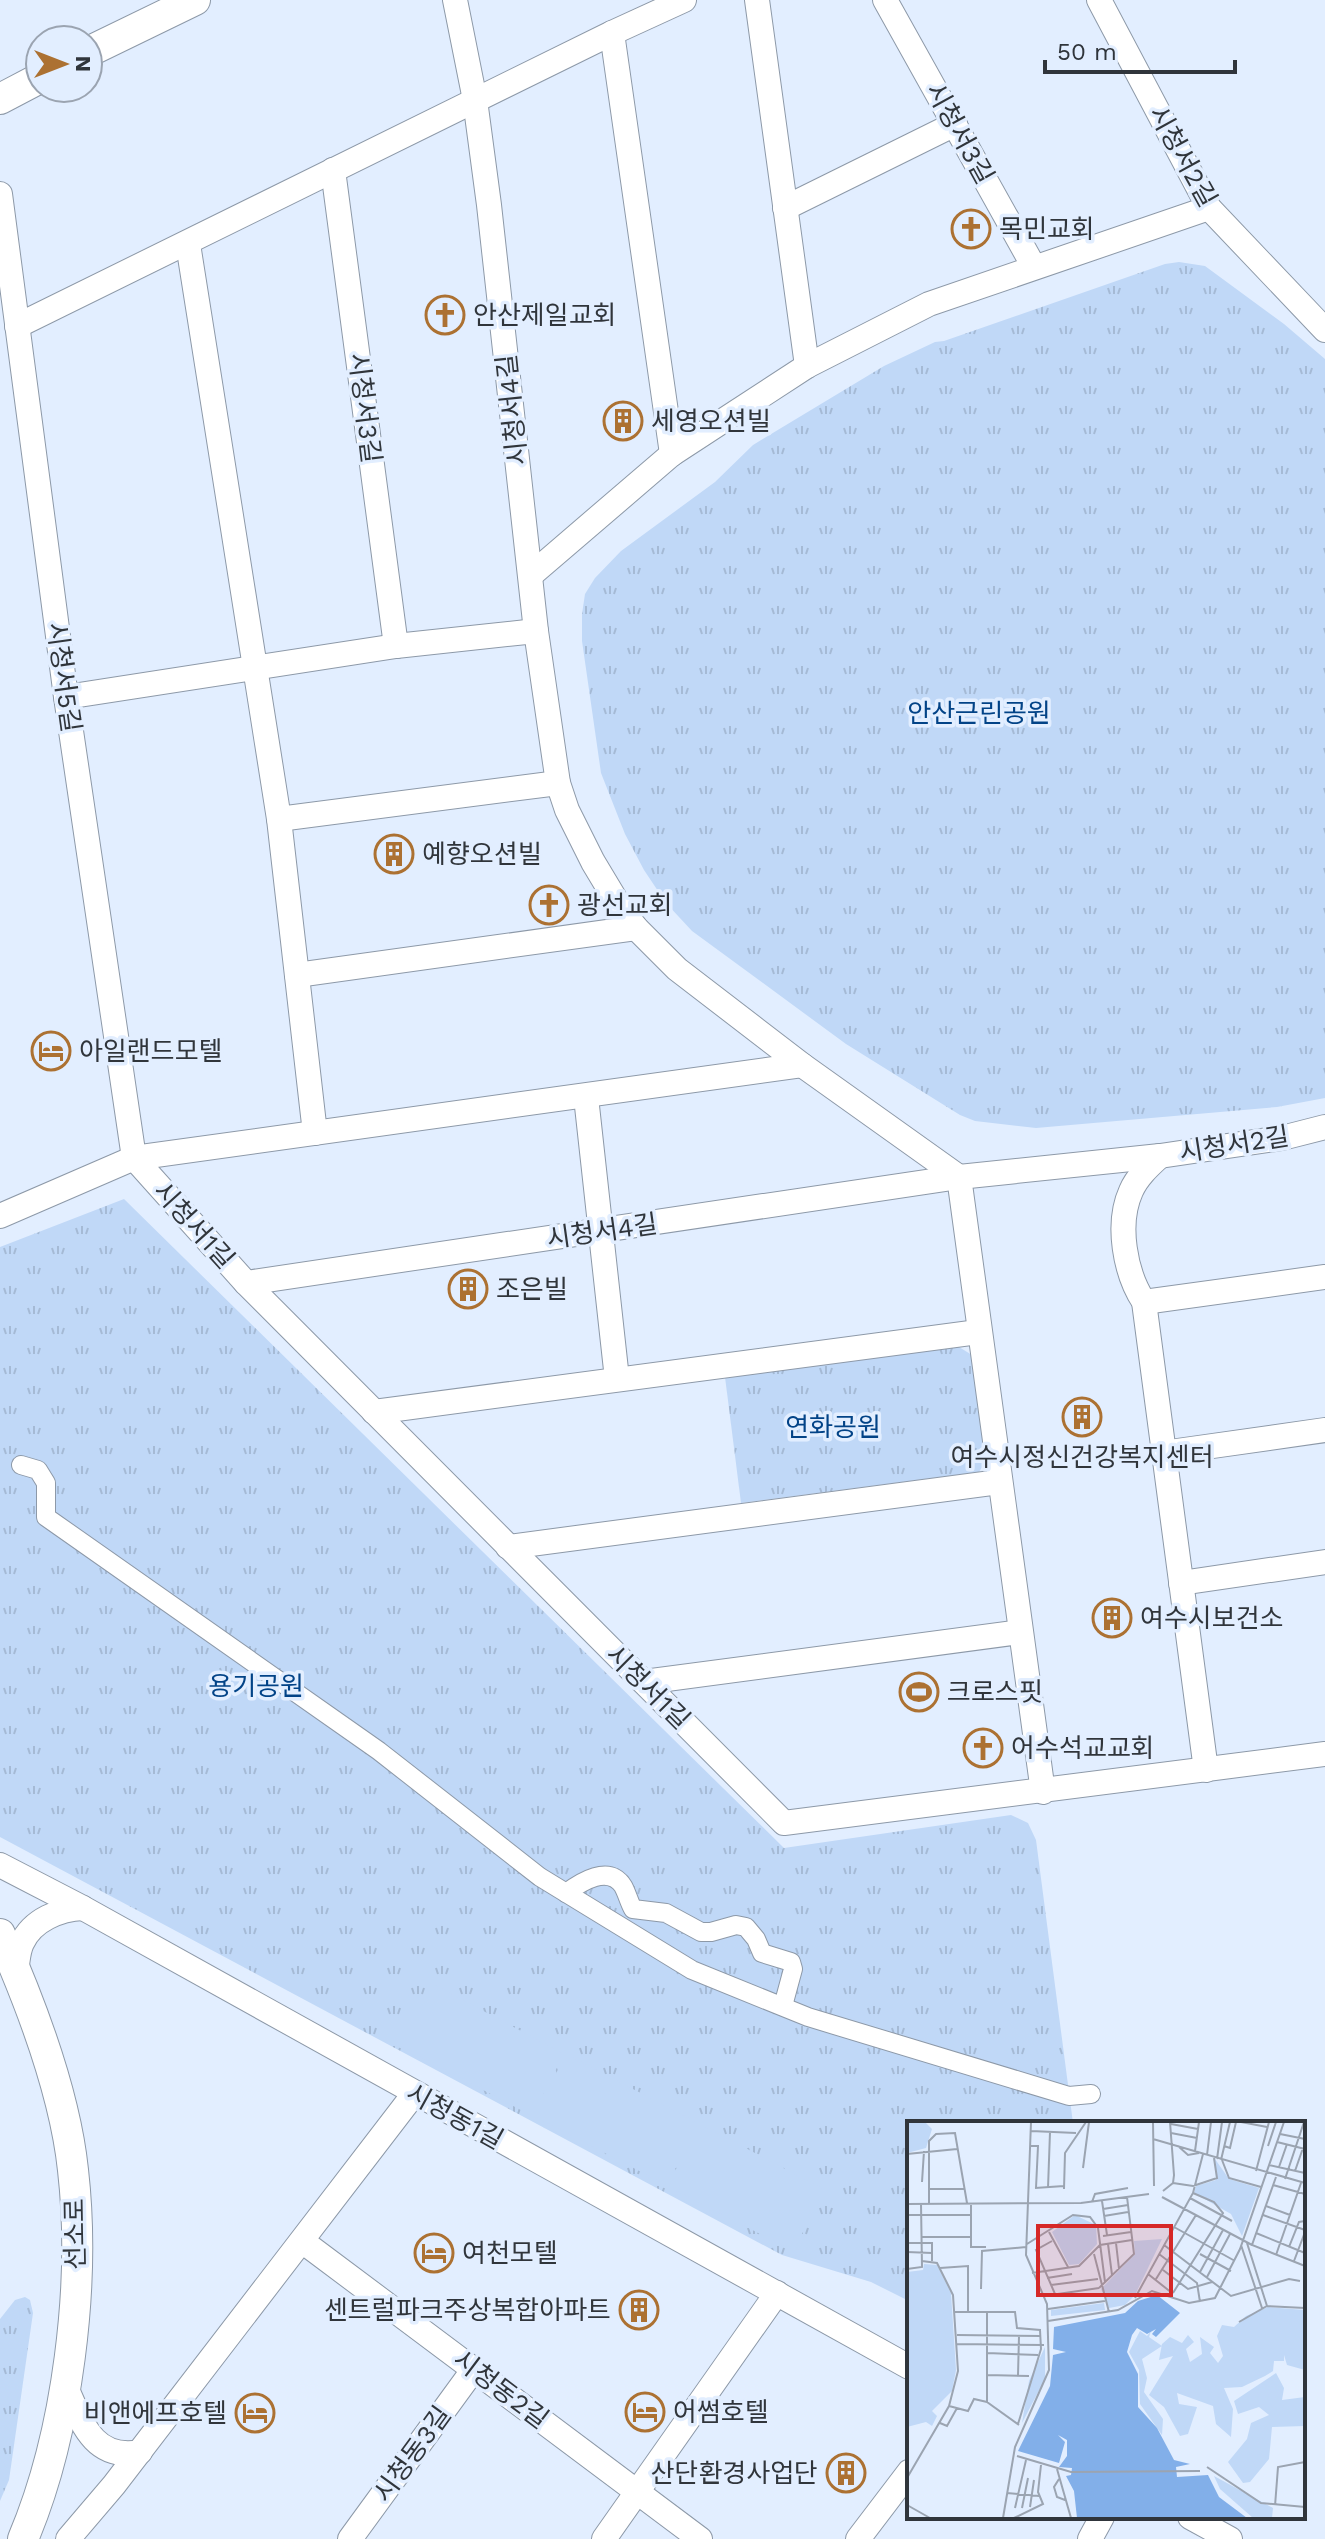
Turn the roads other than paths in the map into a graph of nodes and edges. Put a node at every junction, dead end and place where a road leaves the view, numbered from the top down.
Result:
1 (195, 0) edge
2 (455, 0) edge
3 (684, 0) edge
4 (757, 0) edge
5 (885, 0) edge
6 (1099, 0) edge
7 (612, 33) junction
8 (104, 44) edge
9 (24, 86) edge
10 (0, 99) edge
11 (475, 100) junction
12 (955, 124) junction
13 (333, 170) junction
14 (0, 194) edge
15 (785, 208) junction
16 (1209, 208) junction
17 (188, 244) junction
18 (1034, 267) junction
19 (17, 326) junction
20 (1325, 330) edge
21 (807, 366) junction
22 (672, 454) junction
23 (531, 575) junction
24 (536, 631) junction
25 (396, 646) junction
26 (255, 668) junction
27 (66, 697) junction
28 (558, 783) junction
29 (279, 819) junction
30 (636, 928) junction
31 (297, 975) junction
32 (802, 1065) junction
33 (586, 1097) junction
34 (1325, 1127) edge
35 (315, 1133) junction
36 (1160, 1156) junction
37 (134, 1158) junction
38 (959, 1177) junction
39 (0, 1216) edge
40 (600, 1232) junction
41 (1325, 1277) edge
42 (246, 1283) junction
43 (1144, 1302) junction
44 (978, 1332) junction
45 (617, 1379) junction
46 (374, 1412) junction
47 (1325, 1430) edge
48 (1163, 1453) junction
49 (21, 1465) dead end
50 (999, 1482) junction
51 (508, 1547) junction
52 (1325, 1562) edge
53 (1181, 1583) junction
54 (1020, 1632) junction
55 (644, 1682) junction
56 (1325, 1754) edge
57 (1206, 1770) junction
58 (1043, 1792) junction
59 (0, 1865) edge
60 (566, 1893) junction
61 (83, 1908) junction
62 (0, 1934) edge
63 (16, 1970) junction
64 (783, 2006) junction
65 (414, 2094) junction
66 (1091, 2094) dead end
67 (302, 2241) junction
68 (777, 2293) junction
69 (907, 2366) edge
70 (474, 2369) junction
71 (65, 2385) junction
72 (140, 2452) junction
73 (907, 2475) edge
74 (640, 2492) junction
75 (1101, 2519) edge
76 (1194, 2519) edge
77 (23, 2539) edge
78 (68, 2539) edge
79 (350, 2539) edge
80 (604, 2539) edge
81 (700, 2539) edge
82 (858, 2539) edge
83 (1090, 2539) edge
84 (1230, 2539) edge

1 - 8 street
2 - 11 street, 시청서4길
3 - 7 street
4 - 15 street
5 - 12 street, 시청서3길
6 - 16 street, 시청서2길
7 - 11 street
7 - 22 street
9 - 10 street
11 - 13 street
11 - 23 street, 시청서4길
12 - 15 street
12 - 18 street, 시청서3길
13 - 17 street
13 - 25 street, 시청서3길
14 - 19 street, 시청서5길
15 - 21 street
16 - 18 street
16 - 20 street, 시청서2길
17 - 19 street
17 - 26 street
18 - 21 street
19 - 27 street, 시청서5길
21 - 22 street
22 - 23 street
23 - 24 street, 시청서4길
24 - 25 street
24 - 28 street, 시청서4길
25 - 26 street
26 - 27 street
26 - 29 street
27 - 37 street, 시청서5길
28 - 29 street
28 - 30 street, 시청서4길
29 - 31 street
30 - 31 street
30 - 32 street, 시청서4길
31 - 35 street
32 - 33 street
32 - 38 street, 시청서4길
33 - 35 street
33 - 40 street
34 - 36 street, 시청서2길
35 - 37 street
36 - 38 street
36 - 43 street, 시청서2길
37 - 39 street
37 - 42 street, 시청서1길
38 - 40 street, 시청서4길
38 - 44 street
40 - 42 street, 시청서4길
40 - 45 street
41 - 43 street
42 - 46 street, 시청서1길
43 - 48 street, 시청서2길
44 - 45 street
44 - 50 street
45 - 46 street
46 - 51 street, 시청서1길
47 - 48 street
48 - 53 street, 시청서2길
49 - 60 street
50 - 51 street
50 - 54 street
51 - 55 street, 시청서1길
52 - 53 street
53 - 57 street, 시청서2길
54 - 55 street
54 - 58 street
55 - 58 street, 시청서1길
56 - 57 street, 시청서1길
57 - 58 street, 시청서1길
59 - 61 street, 시청동1길
60 - 64 street
60 - 64 street
61 - 63 street
61 - 65 street, 시청동1길
62 - 63 street, 선소로
63 - 71 street, 선소로
64 - 66 street
65 - 67 street
65 - 68 street, 시청동1길
67 - 70 street, 시청동2길
67 - 72 street
68 - 69 street, 시청동1길
68 - 74 street
70 - 74 street, 시청동2길
70 - 79 street, 시청동3길
71 - 72 street
71 - 77 street, 선소로
72 - 78 street
73 - 82 street
74 - 80 street
74 - 81 street, 시청동2길
75 - 83 street
76 - 84 street

